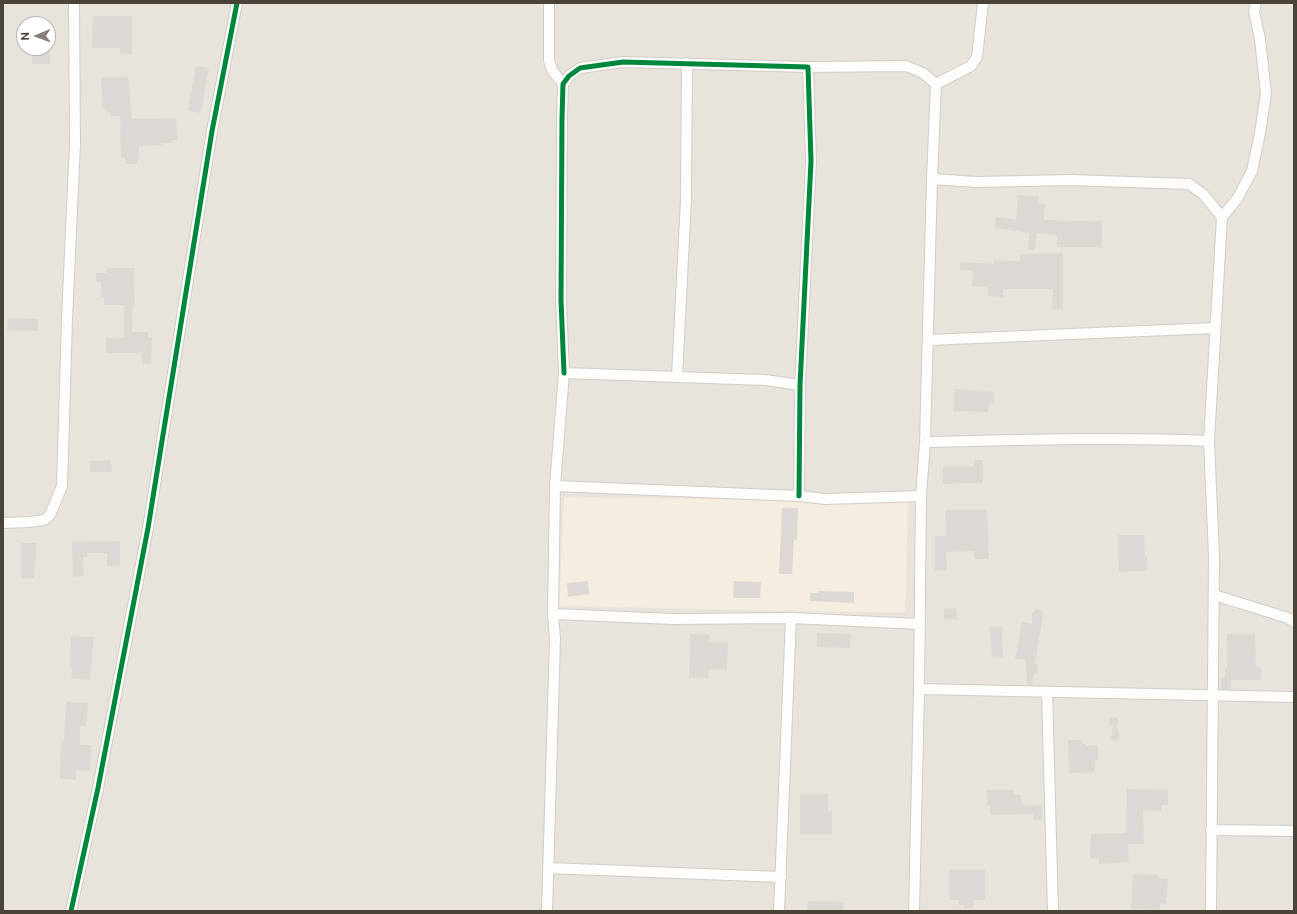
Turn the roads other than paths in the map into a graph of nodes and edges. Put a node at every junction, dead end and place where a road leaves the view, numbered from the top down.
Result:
1 (74, 3) edge
2 (237, 3) edge
3 (549, 3) edge
4 (983, 3) edge
5 (1256, 3) edge
6 (687, 63) junction
7 (808, 67) junction
8 (563, 84) junction
9 (936, 84) junction
10 (932, 179) junction
11 (1222, 217) junction
12 (1215, 328) junction
13 (928, 340) junction
14 (564, 373) junction
15 (677, 377) junction
16 (800, 385) junction
17 (1209, 441) junction
18 (925, 442) junction
19 (555, 486) junction
20 (799, 496) junction
21 (921, 496) junction
22 (3, 523) edge
23 (1214, 595) junction
24 (553, 614) junction
25 (791, 618) junction
26 (1294, 622) edge
27 (920, 624) junction
28 (919, 689) junction
29 (1047, 692) junction
30 (1212, 695) junction
31 (1294, 697) edge
32 (1211, 830) junction
33 (1294, 831) edge
34 (548, 868) junction
35 (781, 877) junction
36 (71, 911) edge
37 (547, 911) edge
38 (779, 911) edge
39 (914, 911) edge
40 (1052, 911) edge
41 (1211, 911) edge

1 - 22 street
2 - 36 street
3 - 8 street
4 - 9 street
5 - 11 street
6 - 7 street
6 - 8 street
6 - 15 street
7 - 9 street
7 - 16 street
8 - 14 street
9 - 10 street
10 - 11 street
10 - 13 street
11 - 12 street
12 - 13 street
12 - 17 street
13 - 18 street
14 - 15 street
14 - 19 street
15 - 16 street
16 - 20 street
17 - 18 street
17 - 23 street
18 - 21 street
19 - 20 street
19 - 24 street
20 - 21 street
21 - 27 street
23 - 26 street
23 - 30 street
24 - 25 street
24 - 34 street
25 - 27 street
25 - 35 street
27 - 28 street
28 - 29 street
28 - 39 street
29 - 30 street
29 - 40 street
30 - 31 street
30 - 32 street
32 - 33 street
32 - 41 street
34 - 35 street
34 - 37 street
35 - 38 street

